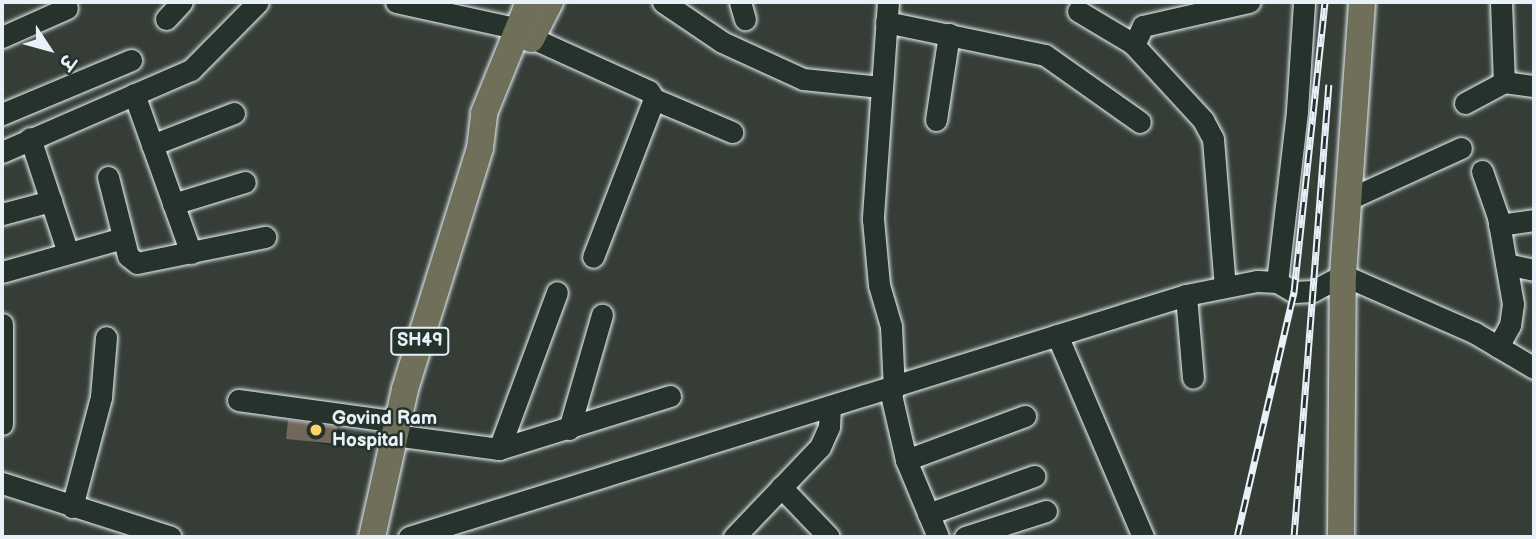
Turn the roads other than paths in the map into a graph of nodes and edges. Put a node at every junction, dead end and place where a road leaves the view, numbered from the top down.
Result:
1 (182, 2) edge
2 (258, 2) edge
3 (397, 2) edge
4 (529, 2) edge
5 (550, 2) edge
6 (663, 2) edge
7 (1250, 2) edge
8 (1304, 2) edge
9 (1362, 2) edge
10 (1501, 2) edge
11 (67, 8) dead end
12 (1078, 11) dead end
13 (887, 12) edge
14 (166, 19) dead end
15 (528, 32) junction
16 (949, 34) junction
17 (2, 37) edge
18 (1134, 45) junction
19 (131, 60) dead end
20 (1504, 82) junction
21 (1534, 86) edge
22 (881, 87) junction
23 (134, 94) junction
24 (654, 99) junction
25 (1465, 103) dead end
26 (234, 113) dead end
27 (2, 114) edge
28 (936, 120) dead end
29 (1140, 122) dead end
30 (732, 132) dead end
31 (30, 138) junction
32 (152, 145) junction
33 (1461, 148) dead end
34 (2, 152) edge
35 (1482, 172) dead end
36 (108, 177) dead end
37 (245, 182) dead end
38 (1349, 199) junction
39 (51, 201) junction
40 (173, 204) junction
41 (2, 214) edge
42 (1534, 219) edge
43 (1499, 225) junction
44 (123, 237) junction
45 (265, 237) dead end
46 (68, 253) junction
47 (191, 253) junction
48 (593, 257) dead end
49 (1506, 264) junction
50 (1534, 270) edge
51 (2, 272) edge
52 (1343, 275) junction
53 (1278, 282) junction
54 (1225, 287) junction
55 (557, 292) dead end
56 (1186, 295) junction
57 (602, 315) dead end
58 (2, 324) edge
59 (2, 330) edge
60 (1057, 335) junction
61 (106, 337) dead end
62 (1498, 347) junction
63 (1534, 368) edge
64 (1193, 378) dead end
65 (892, 389) junction
66 (670, 396) dead end
67 (238, 400) dead end
68 (830, 406) junction
69 (1025, 416) dead end
70 (2, 424) edge
71 (396, 429) junction
72 (569, 429) junction
73 (499, 449) junction
74 (906, 460) junction
75 (1034, 476) dead end
76 (2, 483) edge
77 (781, 487) junction
78 (72, 507) junction
79 (1046, 511) dead end
80 (928, 514) junction
81 (1018, 529) edge
82 (171, 537) edge
83 (372, 537) edge
84 (409, 537) edge
85 (734, 537) edge
86 (829, 537) edge
87 (937, 537) edge
88 (965, 537) edge
89 (1143, 537) edge
90 (1341, 537) edge

1 - 14 street
2 - 23 street
3 - 15 street
4 - 15 main road, SH49
5 - 15 main road, SH49
6 - 22 street
7 - 18 street
8 - 53 street
9 - 38 main road
10 - 20 street
11 - 17 street
12 - 18 street
13 - 16 street
13 - 22 street
15 - 24 street
15 - 71 main road, SH49
16 - 28 street
16 - 29 street
18 - 54 street
19 - 27 street
20 - 21 street
20 - 25 street
22 - 65 street
23 - 31 street
23 - 32 street
24 - 30 street
24 - 48 street
26 - 32 street
31 - 34 street
31 - 39 street
32 - 40 street
33 - 38 street
35 - 43 street
36 - 44 street
37 - 40 street
38 - 52 main road
39 - 41 street
39 - 46 street
40 - 47 street
42 - 43 street
43 - 49 street
44 - 46 street
44 - 47 street
45 - 47 street
46 - 51 street
49 - 50 street
49 - 62 street
52 - 53 street
52 - 62 street
52 - 90 main road
53 - 54 street
54 - 56 street
55 - 73 street
56 - 60 street
56 - 64 street
57 - 72 street
58 - 59 street
59 - 70 street
60 - 65 street
60 - 89 street
61 - 78 street
62 - 63 street
65 - 68 street
65 - 74 street
66 - 72 street
67 - 71 street
68 - 77 street
68 - 84 street
69 - 74 street
71 - 73 street
71 - 83 main road, SH49
72 - 73 street
74 - 80 street
75 - 80 street
76 - 78 street
77 - 85 street
77 - 86 street
78 - 82 street
79 - 81 street
80 - 87 street
81 - 88 street

